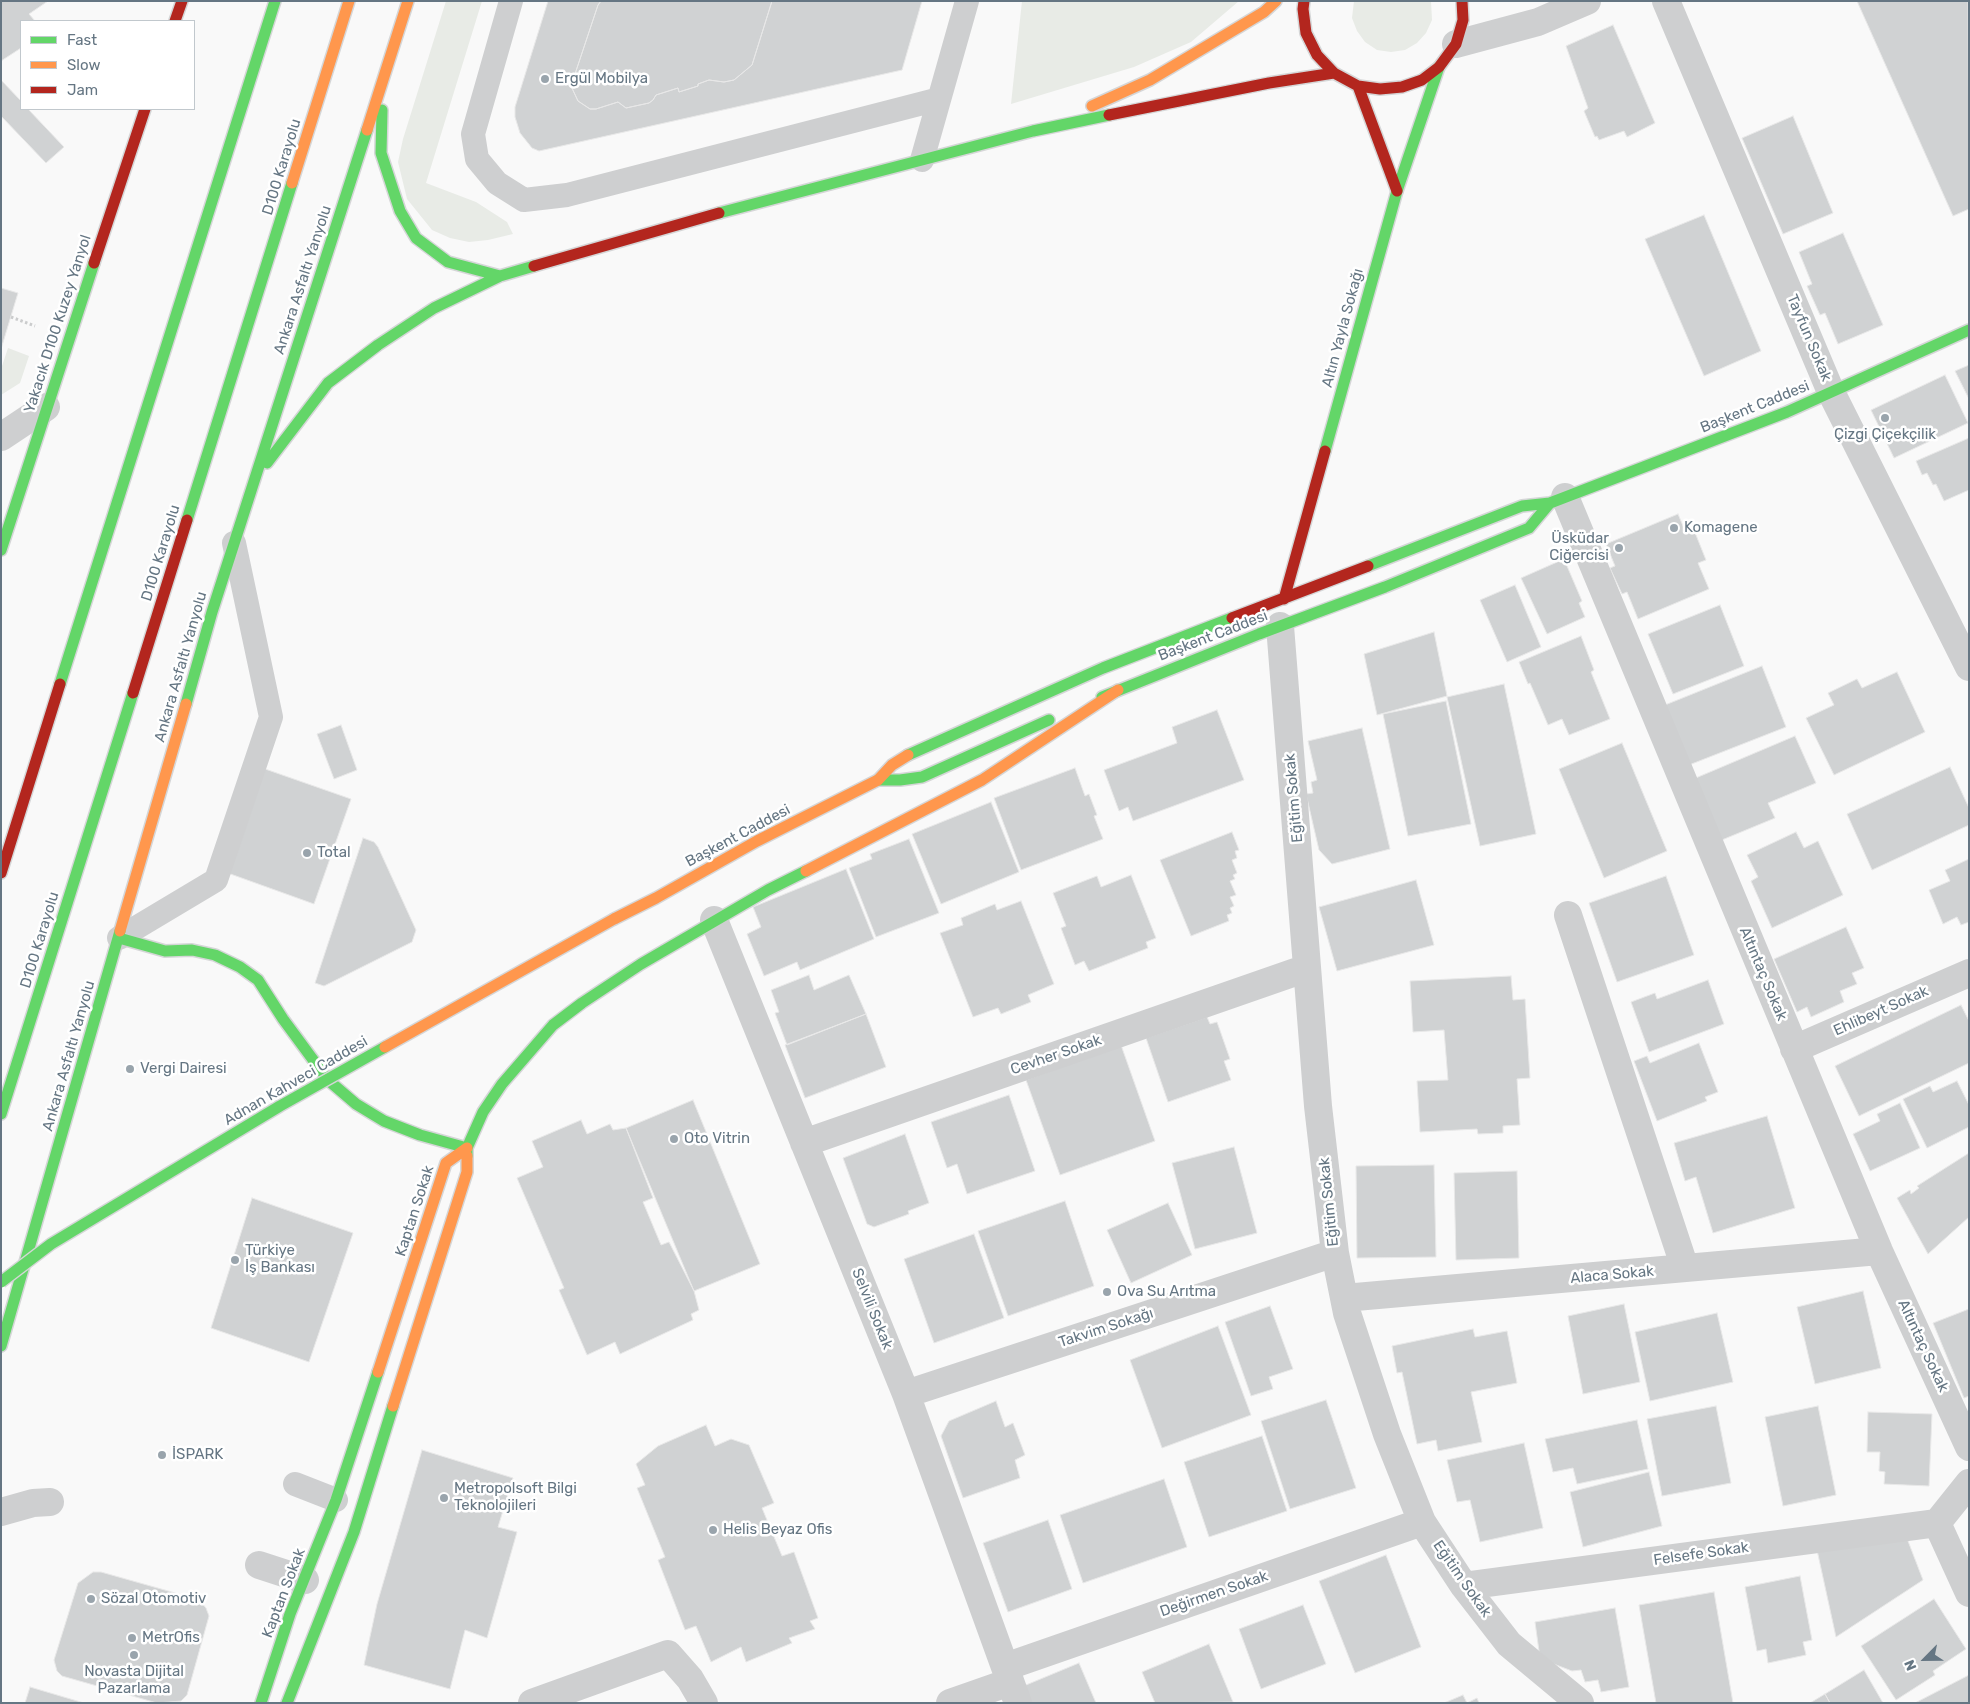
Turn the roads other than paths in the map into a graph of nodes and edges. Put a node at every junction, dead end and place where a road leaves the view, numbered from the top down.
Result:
1 (182, 1) edge
2 (274, 1) edge
3 (350, 1) edge
4 (408, 1) edge
5 (511, 1) edge
6 (967, 1) edge
7 (1276, 1) edge
8 (1304, 1) edge
9 (1462, 1) edge
10 (1587, 1) edge
11 (1666, 1) edge
12 (175, 20) edge
13 (1456, 44) junction
14 (1439, 66) junction
15 (1334, 73) junction
16 (383, 78) junction
17 (1358, 86) junction
18 (939, 99) junction
19 (146, 110) edge
20 (1033, 131) junction
21 (922, 160) junction
22 (1397, 190) junction
23 (500, 276) junction
24 (1969, 330) edge
25 (1832, 392) junction
26 (46, 407) junction
27 (1, 437) edge
28 (254, 480) junction
29 (1557, 500) junction
30 (234, 543) junction
31 (1, 550) edge
32 (1284, 599) junction
33 (1280, 626) junction
34 (1969, 667) edge
35 (1118, 690) junction
36 (878, 780) junction
37 (1, 873) edge
38 (1568, 915) dead end
39 (614, 919) joint
40 (714, 920) junction
41 (119, 938) junction
42 (1307, 968) junction
43 (1969, 973) edge
44 (1794, 1049) junction
45 (1, 1114) edge
46 (804, 1142) junction
47 (467, 1148) junction
48 (1879, 1251) junction
49 (1335, 1253) junction
50 (1685, 1268) junction
51 (1, 1282) edge
52 (1344, 1298) junction
53 (1, 1346) edge
54 (906, 1394) junction
55 (1969, 1447) edge
56 (1969, 1483) edge
57 (295, 1484) dead end
58 (336, 1500) junction
59 (50, 1502) dead end
60 (1, 1512) edge
61 (1422, 1522) junction
62 (1937, 1523) junction
63 (259, 1565) dead end
64 (304, 1580) junction
65 (1464, 1586) junction
66 (1969, 1593) edge
67 (1011, 1684) edge
68 (260, 1703) edge
69 (287, 1703) edge
70 (532, 1703) edge
71 (704, 1703) edge
72 (950, 1703) edge
73 (1580, 1703) edge

1 - 12 main road
2 - 37 main road
3 - 45 main road, D100 Karayolu
4 - 16 main road, Ankara Asfaltı Yanyolu
5 - 18 lane
6 - 18 lane
7 - 20 main road
8 - 15 main road
9 - 13 main road
10 - 13 street
11 - 25 street, Tayfun Sokak
13 - 14 main road
14 - 17 main road
14 - 22 main road, Altın Yayla Sokağı
15 - 17 main road
15 - 20 main road
16 - 23 main road
16 - 28 main road, Ankara Asfaltı Yanyolu
17 - 22 main road
18 - 21 lane
19 - 26 main road, Yakacık D100 Kuzey Yanyol
20 - 21 main road
21 - 23 main road
22 - 32 main road, Altın Yayla Sokağı
23 - 28 main road
24 - 25 main road, Başkent Caddesi
25 - 29 main road, Başkent Caddesi
25 - 34 street, Tayfun Sokak
26 - 27 street
26 - 31 main road, Yakacık D100 Kuzey Yanyol
28 - 30 main road, Ankara Asfaltı Yanyolu
29 - 32 main road, Başkent Caddesi
29 - 33 main road, Başkent Caddesi
29 - 44 street, Altıntaç Sokak
30 - 41 main road, Ankara Asfaltı Yanyolu
30 - 41 lane
32 - 36 main road, Başkent Caddesi
33 - 35 main road, Başkent Caddesi
33 - 42 street, Eğitim Sokak
35 - 36 main road, Başkent Caddesi
35 - 40 main road
36 - 39 main road, Başkent Caddesi
38 - 50 street
39 - 51 main road, Adnan Kahveci Caddesi, bridge
40 - 46 street, Selvili Sokak
40 - 47 main road
41 - 47 main road
41 - 53 main road, Ankara Asfaltı Yanyolu
42 - 46 street, Cevher Sokak
42 - 49 street, Eğitim Sokak
43 - 44 street, Ehlibeyt Sokak
44 - 48 street, Altıntaç Sokak
46 - 54 street, Selvili Sokak
47 - 58 main road, Kaptan Sokak
47 - 69 main road
48 - 50 street, Alaca Sokak
48 - 55 street, Altıntaç Sokak
49 - 52 street, Eğitim Sokak
49 - 54 street, Takvim Sokağı
50 - 52 street, Alaca Sokak
52 - 61 street, Eğitim Sokak
54 - 67 street, Selvili Sokak
56 - 62 street
57 - 58 lane
58 - 64 main road, Kaptan Sokak
59 - 60 street
61 - 65 street, Eğitim Sokak
61 - 67 street, Değirmen Sokak
62 - 65 street, Felsefe Sokak
62 - 66 street
63 - 64 street
64 - 68 main road, Kaptan Sokak
65 - 73 street, Eğitim Sokak
67 - 72 street, Değirmen Sokak
70 - 71 street

